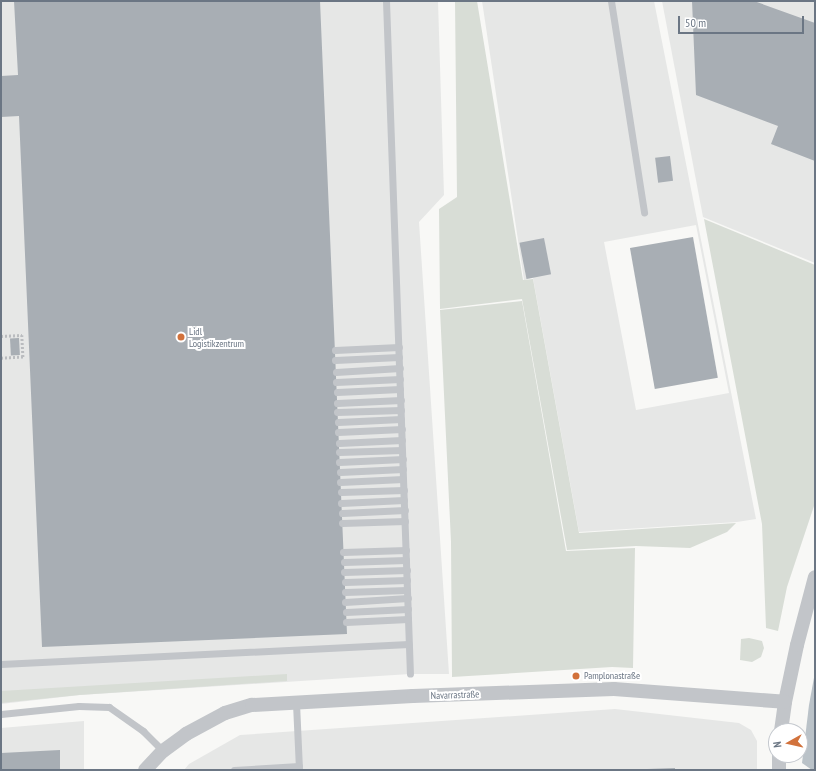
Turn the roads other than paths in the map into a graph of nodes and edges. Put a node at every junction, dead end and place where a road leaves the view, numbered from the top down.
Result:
1 (386, 1) edge
2 (611, 1) edge
3 (644, 212) dead end
4 (399, 347) junction
5 (335, 350) dead end
6 (399, 357) junction
7 (335, 360) dead end
8 (400, 368) junction
9 (336, 372) dead end
10 (400, 379) junction
11 (336, 382) dead end
12 (400, 389) junction
13 (336, 392) dead end
14 (401, 400) junction
15 (337, 403) dead end
16 (401, 410) junction
17 (338, 412) dead end
18 (401, 419) junction
19 (338, 422) dead end
20 (402, 429) junction
21 (338, 432) dead end
22 (402, 440) junction
23 (339, 443) dead end
24 (402, 450) junction
25 (339, 452) dead end
26 (403, 459) junction
27 (339, 462) dead end
28 (403, 469) junction
29 (340, 472) dead end
30 (403, 479) junction
31 (340, 482) dead end
32 (404, 490) junction
33 (341, 492) dead end
34 (404, 500) junction
35 (341, 503) dead end
36 (405, 510) junction
37 (342, 513) dead end
38 (405, 521) junction
39 (342, 523) dead end
40 (406, 550) junction
41 (343, 552) dead end
42 (406, 560) junction
43 (344, 562) dead end
44 (407, 570) junction
45 (344, 572) dead end
46 (815, 577) edge
47 (407, 580) junction
48 (345, 582) dead end
49 (407, 590) junction
50 (345, 592) dead end
51 (408, 598) junction
52 (346, 602) dead end
53 (408, 610) junction
54 (346, 612) dead end
55 (408, 619) junction
56 (346, 622) dead end
57 (409, 644) junction
58 (1, 664) edge
59 (410, 674) dead end
60 (785, 702) junction
61 (296, 703) junction
62 (1, 714) edge
63 (782, 723) edge
64 (164, 751) junction
65 (299, 768) edge
66 (242, 769) edge
67 (145, 770) edge
68 (234, 770) edge

1 - 4 lane
2 - 3 lane
4 - 5 lane
4 - 6 lane
6 - 7 lane
6 - 8 lane
8 - 9 lane
8 - 10 lane
10 - 11 lane
10 - 12 lane
12 - 13 lane
12 - 14 lane
14 - 15 lane
14 - 16 lane
16 - 17 lane
16 - 18 lane
18 - 19 lane
18 - 20 lane
20 - 21 lane
20 - 22 lane
22 - 23 lane
22 - 24 lane
24 - 25 lane
24 - 26 lane
26 - 27 lane
26 - 28 lane
28 - 29 lane
28 - 30 lane
30 - 31 lane
30 - 32 lane
32 - 33 lane
32 - 34 lane
34 - 35 lane
34 - 36 lane
36 - 37 lane
36 - 38 lane
38 - 39 lane
38 - 40 lane
40 - 41 lane
40 - 42 lane
42 - 43 lane
42 - 44 lane
44 - 45 lane
44 - 47 lane
46 - 60 street
47 - 48 lane
47 - 49 lane
49 - 50 lane
49 - 51 lane
51 - 52 lane
51 - 53 lane
53 - 54 lane
53 - 55 lane
55 - 56 lane
55 - 57 lane
57 - 58 lane
57 - 59 lane
60 - 61 street, Navarrastraße
60 - 63 street
61 - 64 street, Navarrastraße
61 - 65 lane
62 - 64 lane
64 - 67 street, Navarrastraße
65 - 66 lane
66 - 68 lane

